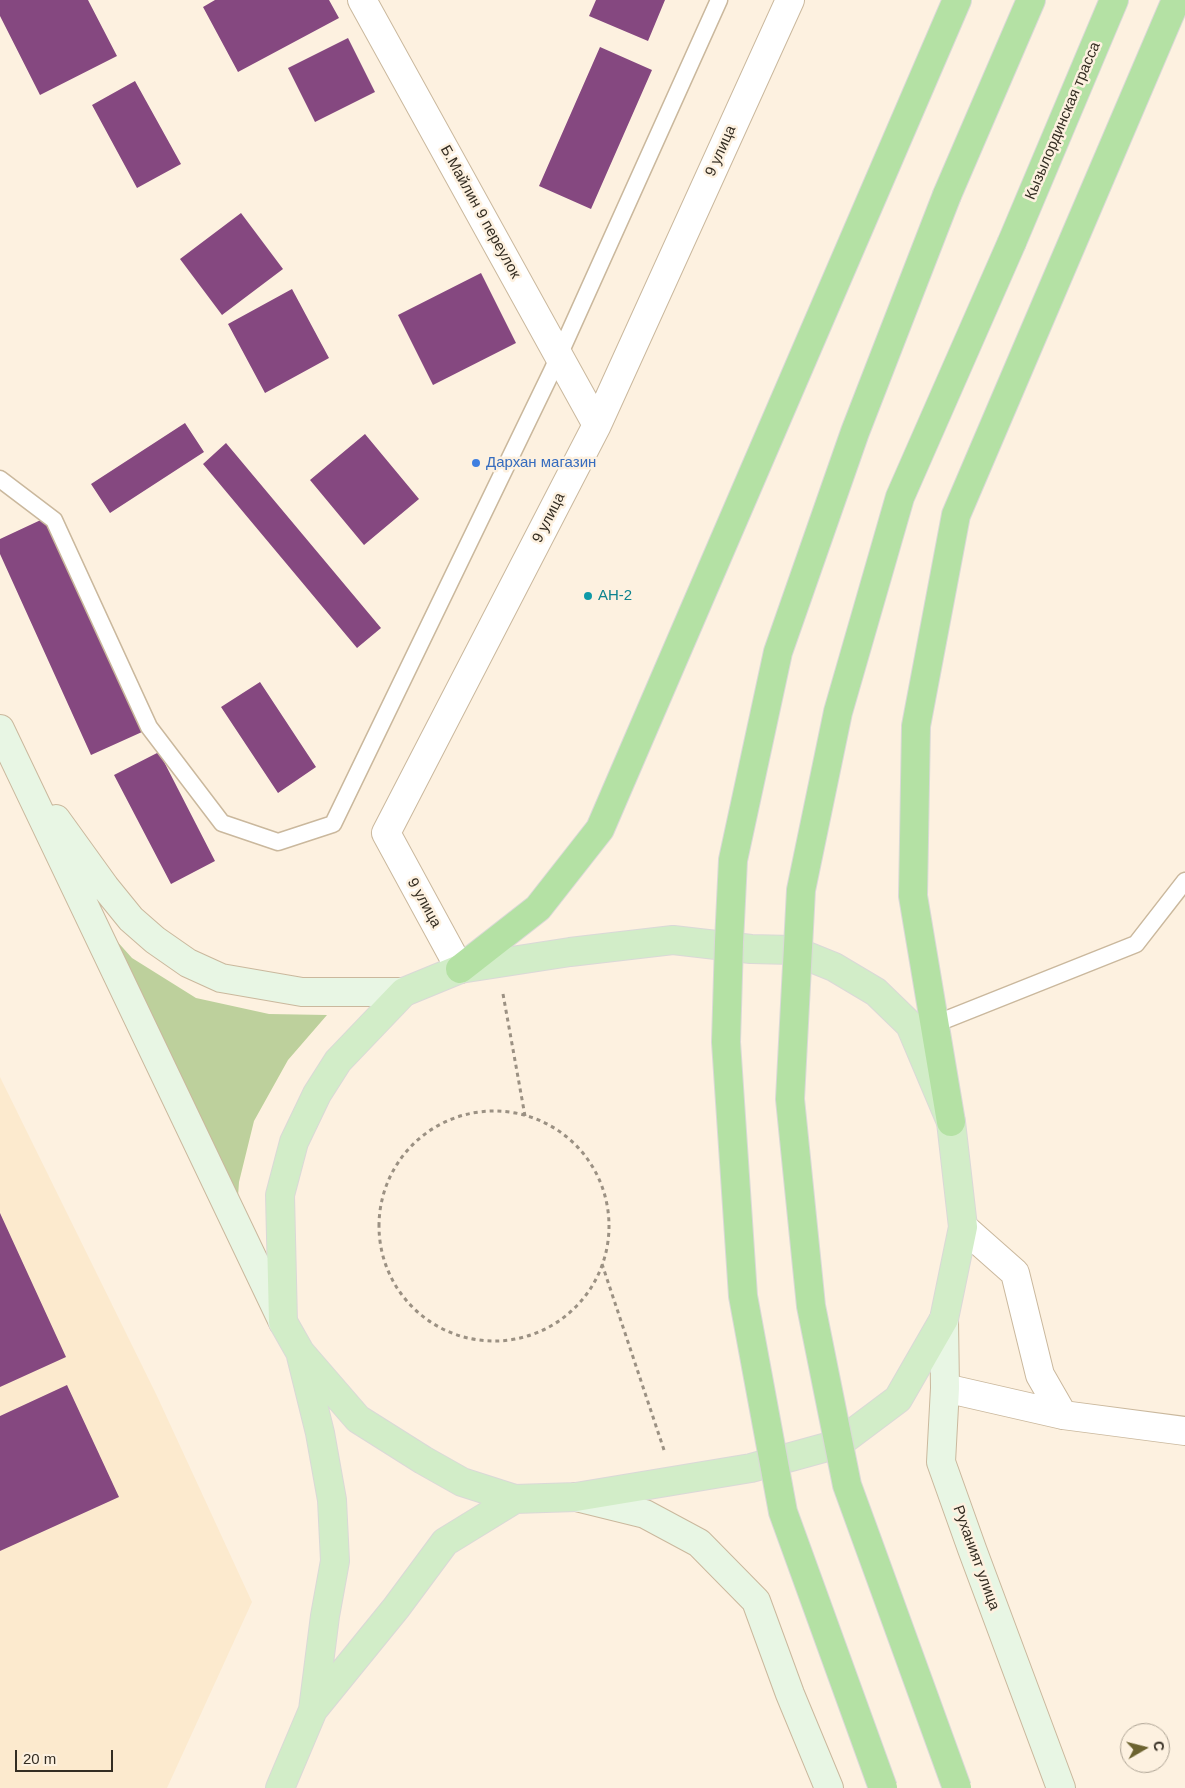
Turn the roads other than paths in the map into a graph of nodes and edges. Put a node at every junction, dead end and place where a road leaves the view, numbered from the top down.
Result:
1 (362, 0) edge
2 (719, 0) edge
3 (790, 0) edge
4 (957, 0) edge
5 (1031, 0) edge
6 (1114, 0) edge
7 (1176, 0) edge
8 (560, 356) junction
9 (598, 425) junction
10 (0, 479) edge
11 (0, 729) edge
12 (17, 765) junction
13 (1185, 881) edge
14 (460, 969) junction
15 (404, 992) junction
16 (935, 1024) junction
17 (951, 1122) junction
18 (963, 1227) junction
19 (944, 1319) junction
20 (283, 1322) junction
21 (300, 1352) junction
22 (945, 1388) junction
23 (1063, 1415) junction
24 (1185, 1430) edge
25 (576, 1497) junction
26 (515, 1499) junction
27 (313, 1710) junction
28 (280, 1788) edge
29 (829, 1788) edge
30 (883, 1788) edge
31 (957, 1788) edge
32 (1061, 1788) edge

1 - 8 street, Б.Майлин 9 переулок
2 - 8 lane
3 - 9 street, 9 улица
4 - 14 highway
5 - 30 highway, bridge
6 - 31 highway, Кызылординская трасса, bridge
7 - 16 highway
8 - 9 street, Б.Майлин 9 переулок
8 - 10 lane
9 - 14 street, 9 улица
11 - 12 street
12 - 15 street
12 - 20 street
13 - 16 lane
14 - 15 main road
14 - 17 main road
15 - 20 main road
16 - 17 highway
17 - 18 main road
18 - 19 main road
18 - 23 street
19 - 22 street, Руханият улица
19 - 25 main road
20 - 21 main road
21 - 26 main road
21 - 27 main road
22 - 23 street
22 - 32 street, Руханият улица
23 - 24 street
25 - 26 main road
25 - 29 street
26 - 27 main road
27 - 28 main road

